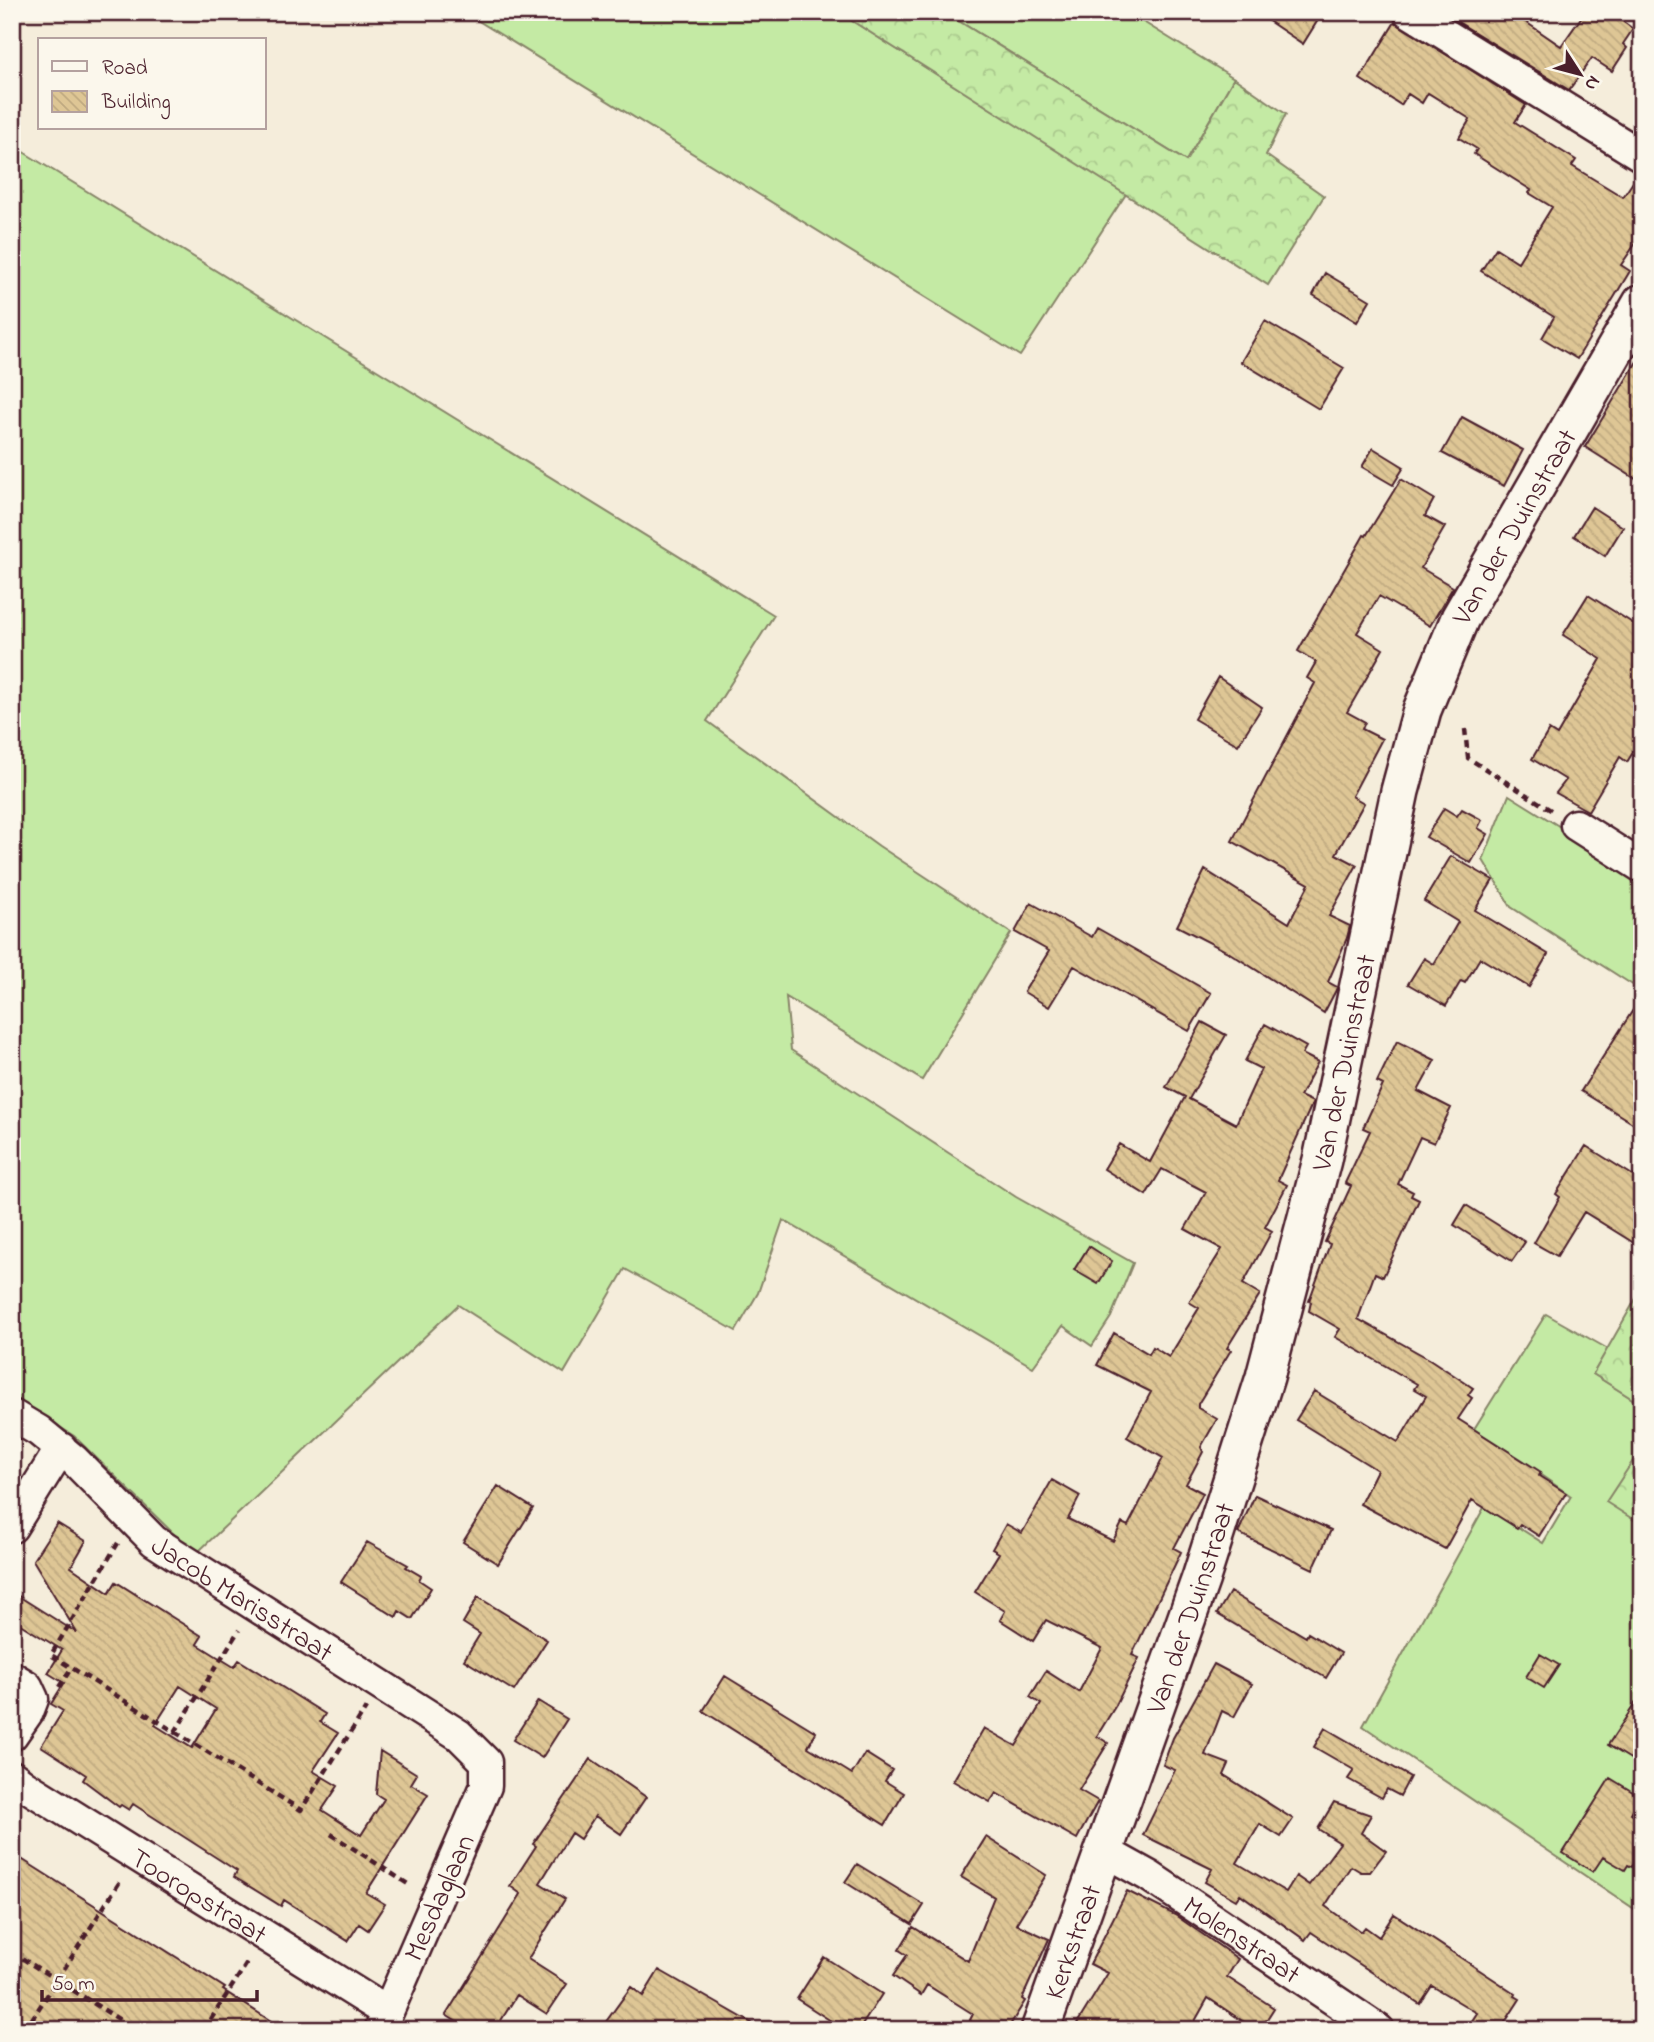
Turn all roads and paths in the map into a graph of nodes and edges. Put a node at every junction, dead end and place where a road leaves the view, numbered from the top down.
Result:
1 (1409, 12) edge
2 (1642, 156) edge
3 (1642, 303) edge
4 (1465, 729) dead end
5 (1576, 825) joint
6 (1642, 867) edge
7 (12, 1415) edge
8 (61, 1448) junction
9 (132, 1520) junction
10 (12, 1527) edge
11 (255, 1605) junction
12 (12, 1676) edge
13 (381, 1685) junction
14 (175, 1732) junction
15 (12, 1735) edge
16 (486, 1762) joint
17 (12, 1776) edge
18 (331, 1834) dead end
19 (1104, 1851) junction
20 (137, 1856) junction
21 (437, 1899) junction
22 (264, 1936) junction
23 (12, 1952) edge
24 (57, 1981) junction
25 (384, 2021) edge
26 (25, 2030) edge
27 (136, 2030) edge
28 (204, 2030) edge
29 (1040, 2030) edge
30 (1379, 2030) edge

1 - 2 street
3 - 19 street, Van der Duinstraat
4 - 5 path
5 - 6 street
7 - 8 street, Jacob Marisstraat
8 - 9 street, Jacob Marisstraat
8 - 10 street
9 - 11 street, Jacob Marisstraat
9 - 14 path
11 - 13 street, Jacob Marisstraat
11 - 14 path
12 - 15 street
13 - 14 path
13 - 16 street, Jacob Marisstraat
16 - 21 street, Mesdaglaan
17 - 20 street, Tooropstraat
18 - 21 path
19 - 29 street, Kerkstraat
19 - 30 street, Molenstraat
20 - 22 street, Tooropstraat
20 - 24 path
21 - 25 street, Mesdaglaan
22 - 25 street, Tooropstraat
22 - 28 path
23 - 24 path
24 - 26 path
24 - 27 path

